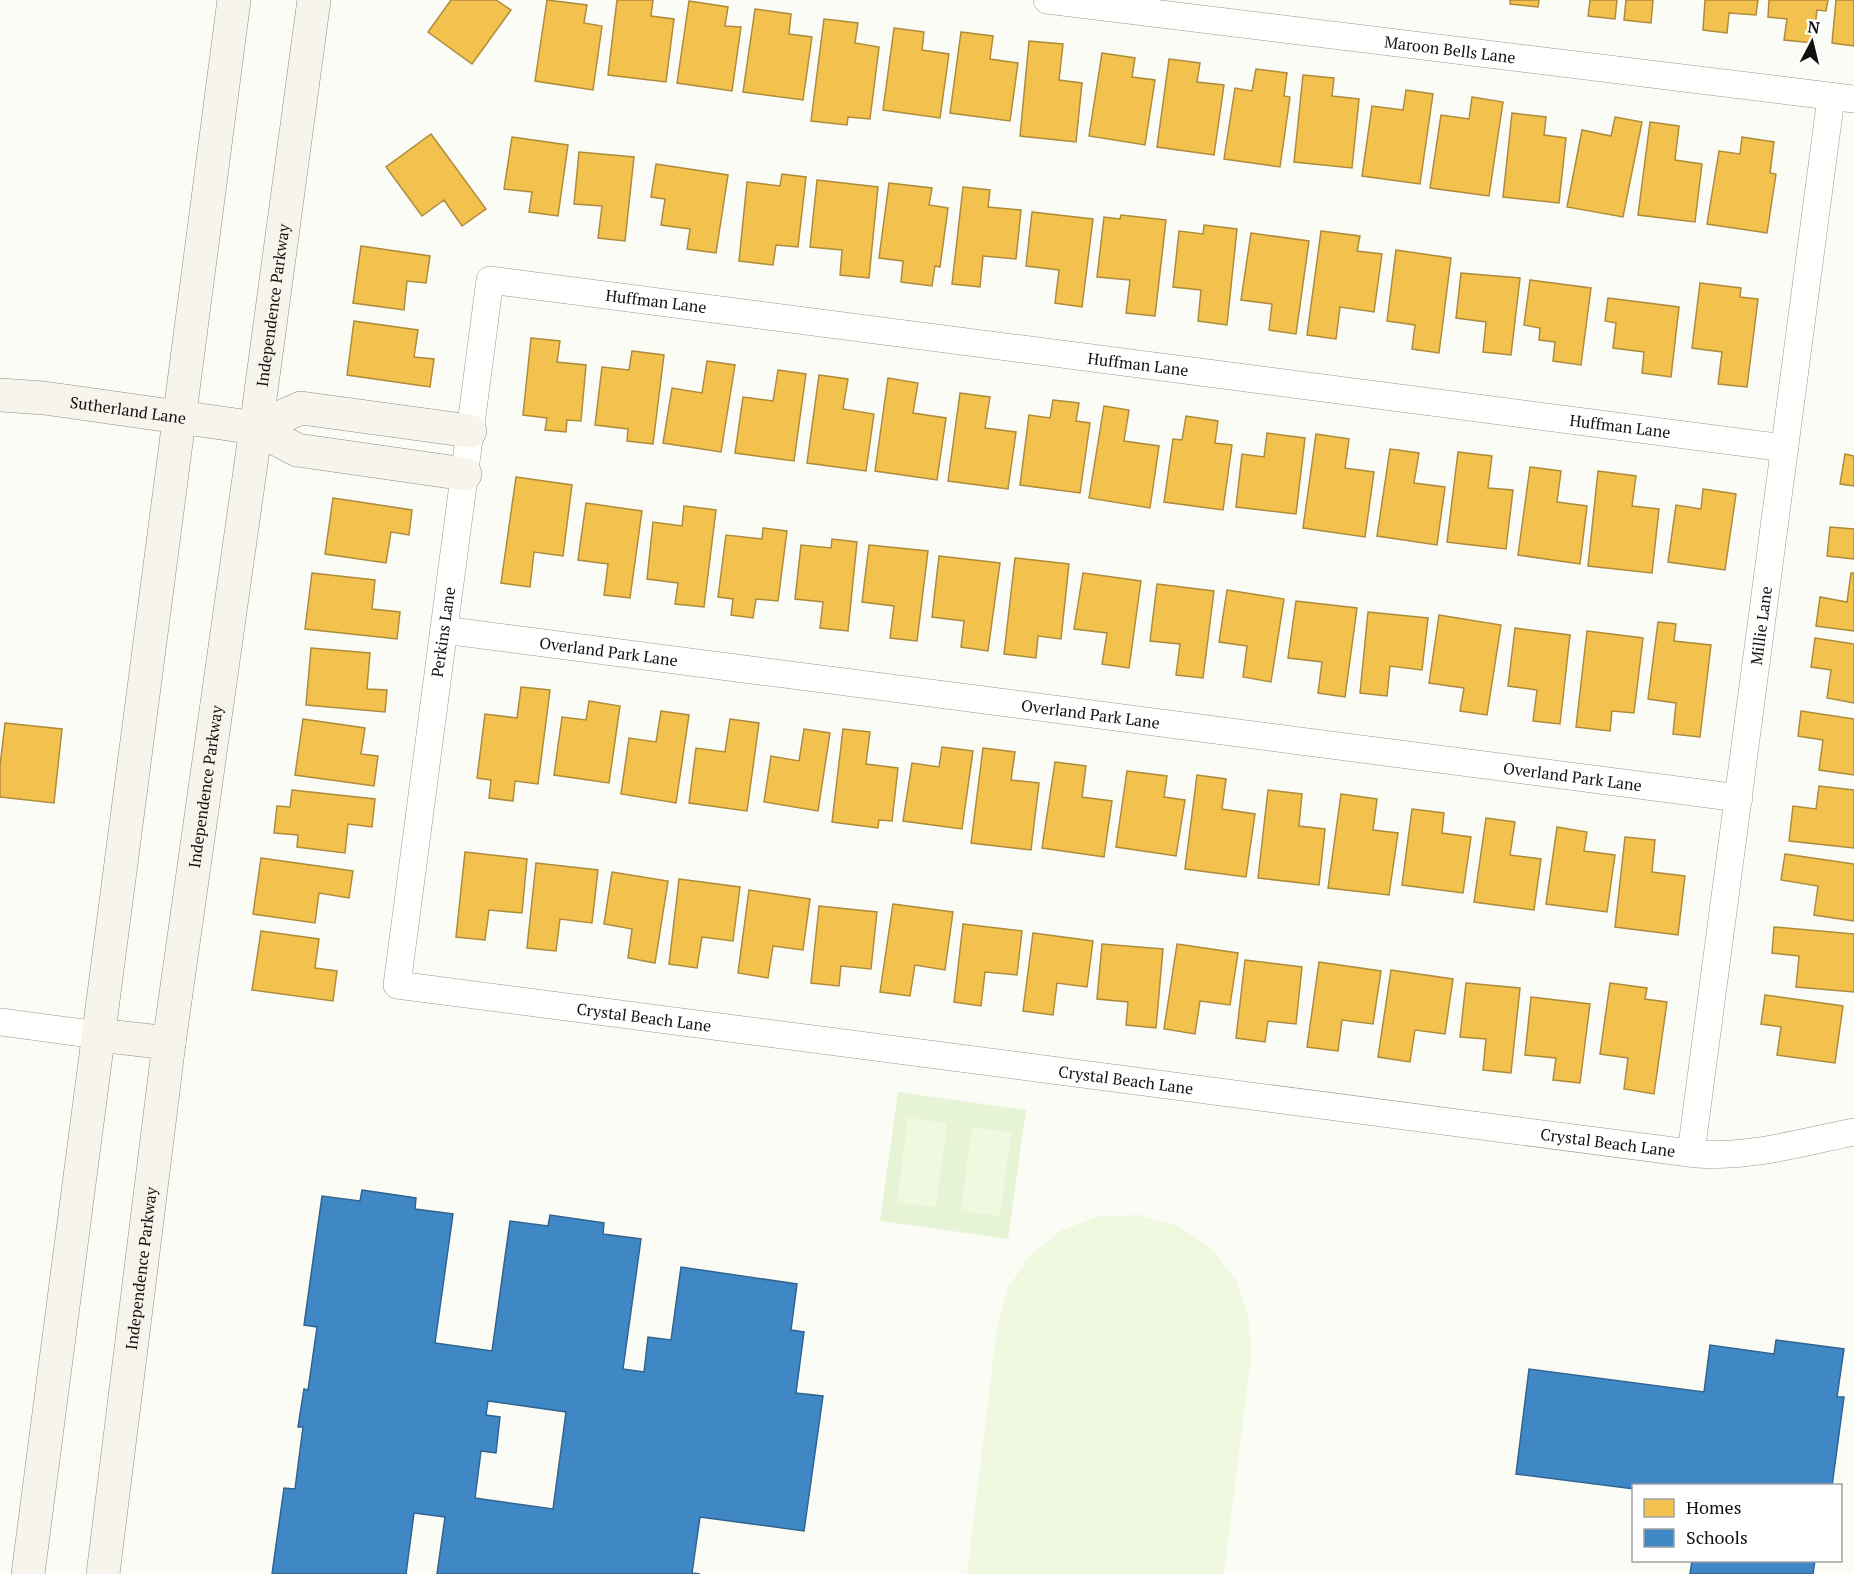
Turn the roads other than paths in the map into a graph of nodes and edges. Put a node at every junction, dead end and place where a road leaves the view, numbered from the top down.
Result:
1 (234, 0) edge
2 (314, 0) edge
3 (1047, 0) edge
4 (1843, 99) edge
5 (490, 280) joint
6 (0, 395) edge
7 (178, 417) junction
8 (256, 428) junction
9 (470, 431) junction
10 (1785, 448) junction
11 (465, 474) junction
12 (444, 630) junction
13 (1739, 798) junction
14 (397, 985) joint
15 (0, 1022) edge
16 (98, 1035) junction
17 (169, 1043) junction
18 (1854, 1132) edge
19 (1691, 1153) junction
20 (28, 1574) edge
21 (103, 1574) edge

1 - 7 main road
2 - 8 main road, Independence Parkway
3 - 4 street, Maroon Bells Lane
4 - 10 street, Millie Lane
5 - 9 street, Perkins Lane
5 - 10 street, Huffman Lane
6 - 7 main road, Sutherland Lane
7 - 8 main road, Sutherland Lane
7 - 16 main road
8 - 9 main road
8 - 11 main road, Sutherland Lane
8 - 17 main road, Independence Parkway
9 - 11 street, Perkins Lane
10 - 13 street, Millie Lane
11 - 12 street, Perkins Lane
12 - 13 street, Overland Park Lane
12 - 14 street, Perkins Lane
13 - 19 street, Millie Lane
14 - 19 street, Crystal Beach Lane
15 - 16 street
16 - 17 main road
16 - 20 main road
17 - 21 main road, Independence Parkway
18 - 19 street, Crystal Beach Lane

